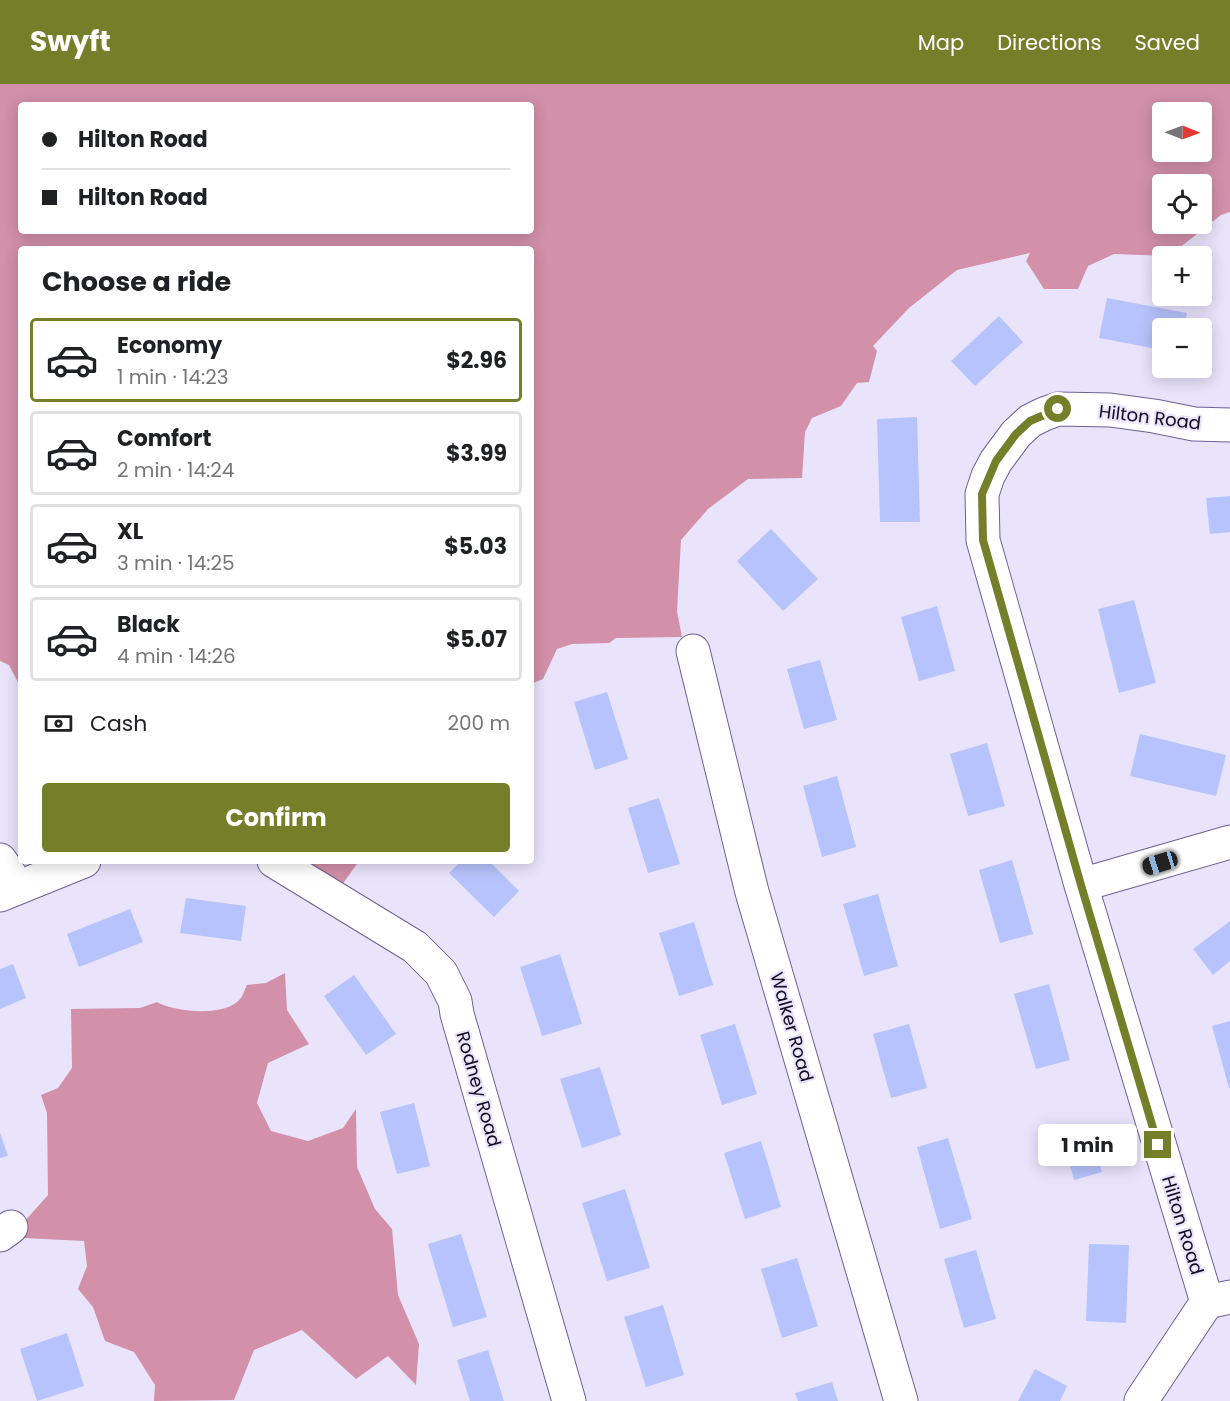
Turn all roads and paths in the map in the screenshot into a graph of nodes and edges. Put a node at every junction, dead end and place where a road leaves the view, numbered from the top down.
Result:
1 (1230, 425) edge
2 (693, 651) dead end
3 (1230, 842) edge
4 (0, 860) edge
5 (76, 864) edge
6 (279, 864) edge
7 (1081, 885) junction
8 (9, 891) edge
9 (1219, 1299) edge
10 (569, 1401) edge
11 (901, 1401) edge
12 (1141, 1401) edge

1 - 7 street, Hilton Road
2 - 11 street, Walker Road
3 - 7 street
4 - 8 street
5 - 8 street
6 - 10 street, Rodney Road
7 - 9 street, Hilton Road
9 - 12 street

